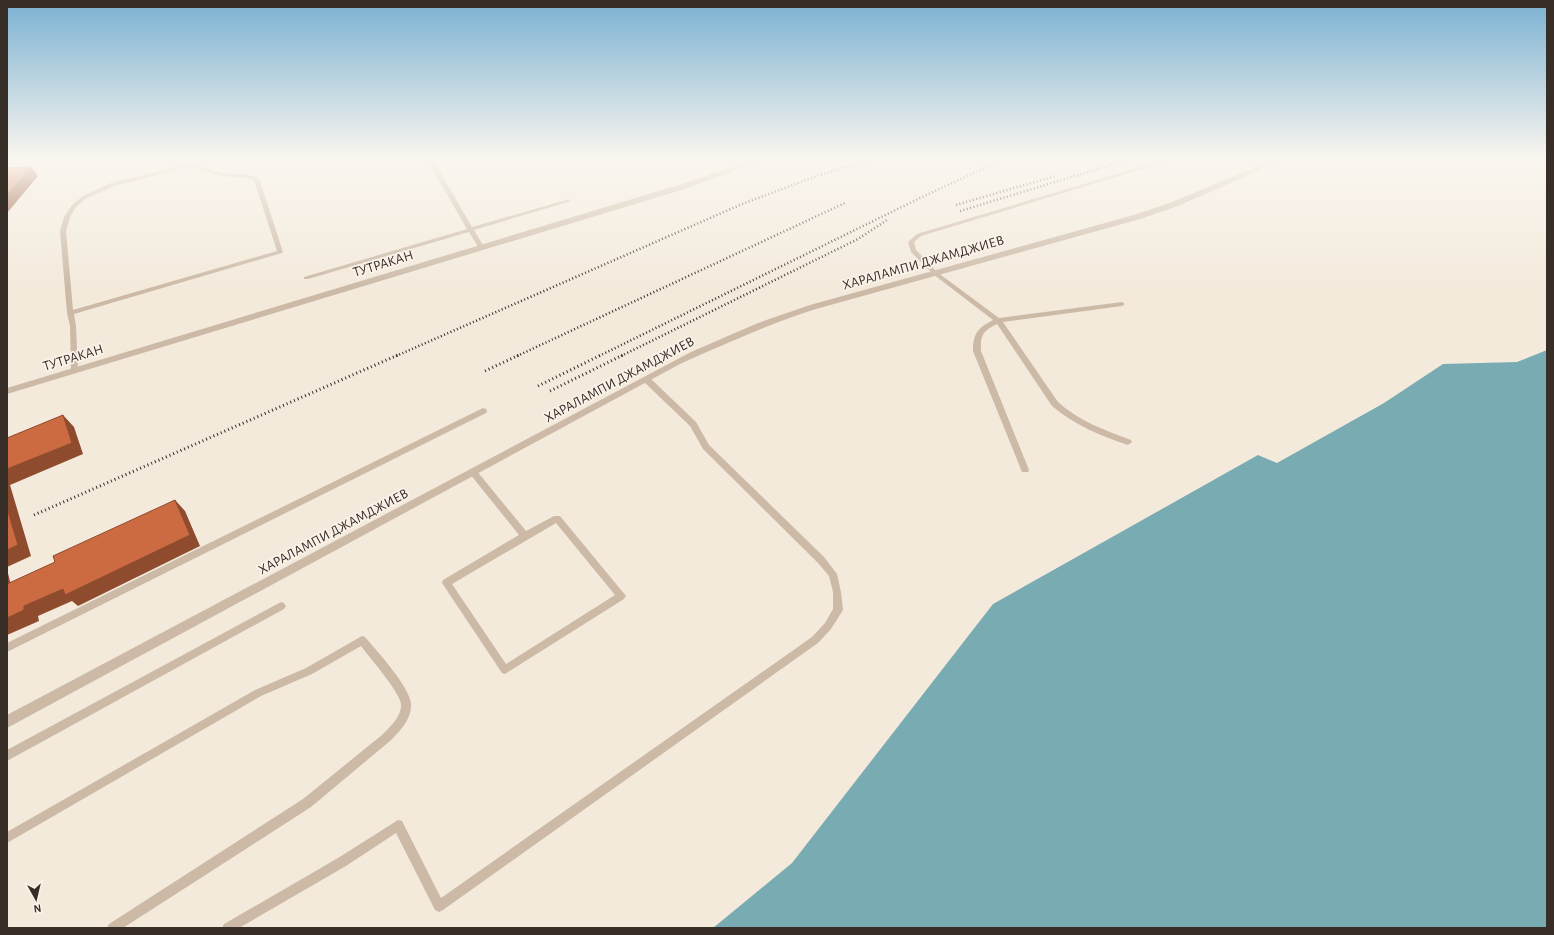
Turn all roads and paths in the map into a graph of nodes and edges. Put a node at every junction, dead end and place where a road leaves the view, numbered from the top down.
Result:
1 (79, 202) edge
2 (264, 202) edge
3 (454, 202) edge
4 (566, 202) edge
5 (633, 202) edge
6 (1030, 202) edge
7 (1181, 202) edge
8 (471, 230) junction
9 (481, 247) junction
10 (935, 273) junction
11 (306, 278) dead end
12 (1122, 304) dead end
13 (70, 313) junction
14 (998, 320) junction
15 (74, 370) junction
16 (646, 379) junction
17 (7, 391) edge
18 (483, 411) dead end
19 (1128, 442) dead end
20 (1025, 470) dead end
21 (472, 472) junction
22 (525, 536) junction
23 (281, 606) dead end
24 (7, 648) edge
25 (7, 722) edge
26 (7, 756) edge
27 (7, 838) edge
28 (113, 928) edge
29 (228, 928) edge

1 - 13 lane
2 - 13 lane
3 - 8 lane
4 - 8 lane
5 - 9 street, ТУТРАКАН
6 - 10 lane
7 - 10 street, ХАРАЛАМПИ ДЖАМДЖИЕВ
8 - 9 lane
8 - 11 lane
9 - 15 street, ТУТРАКАН
10 - 14 lane
10 - 16 street, ХАРАЛАМПИ ДЖАМДЖИЕВ
12 - 14 lane
13 - 15 lane
14 - 19 lane
14 - 20 lane
15 - 17 street, ТУТРАКАН
16 - 21 street, ХАРАЛАМПИ ДЖАМДЖИЕВ
16 - 29 lane
18 - 24 lane
21 - 22 lane
21 - 25 street, ХАРАЛАМПИ ДЖАМДЖИЕВ
22 - 22 lane
23 - 26 lane
27 - 28 lane

